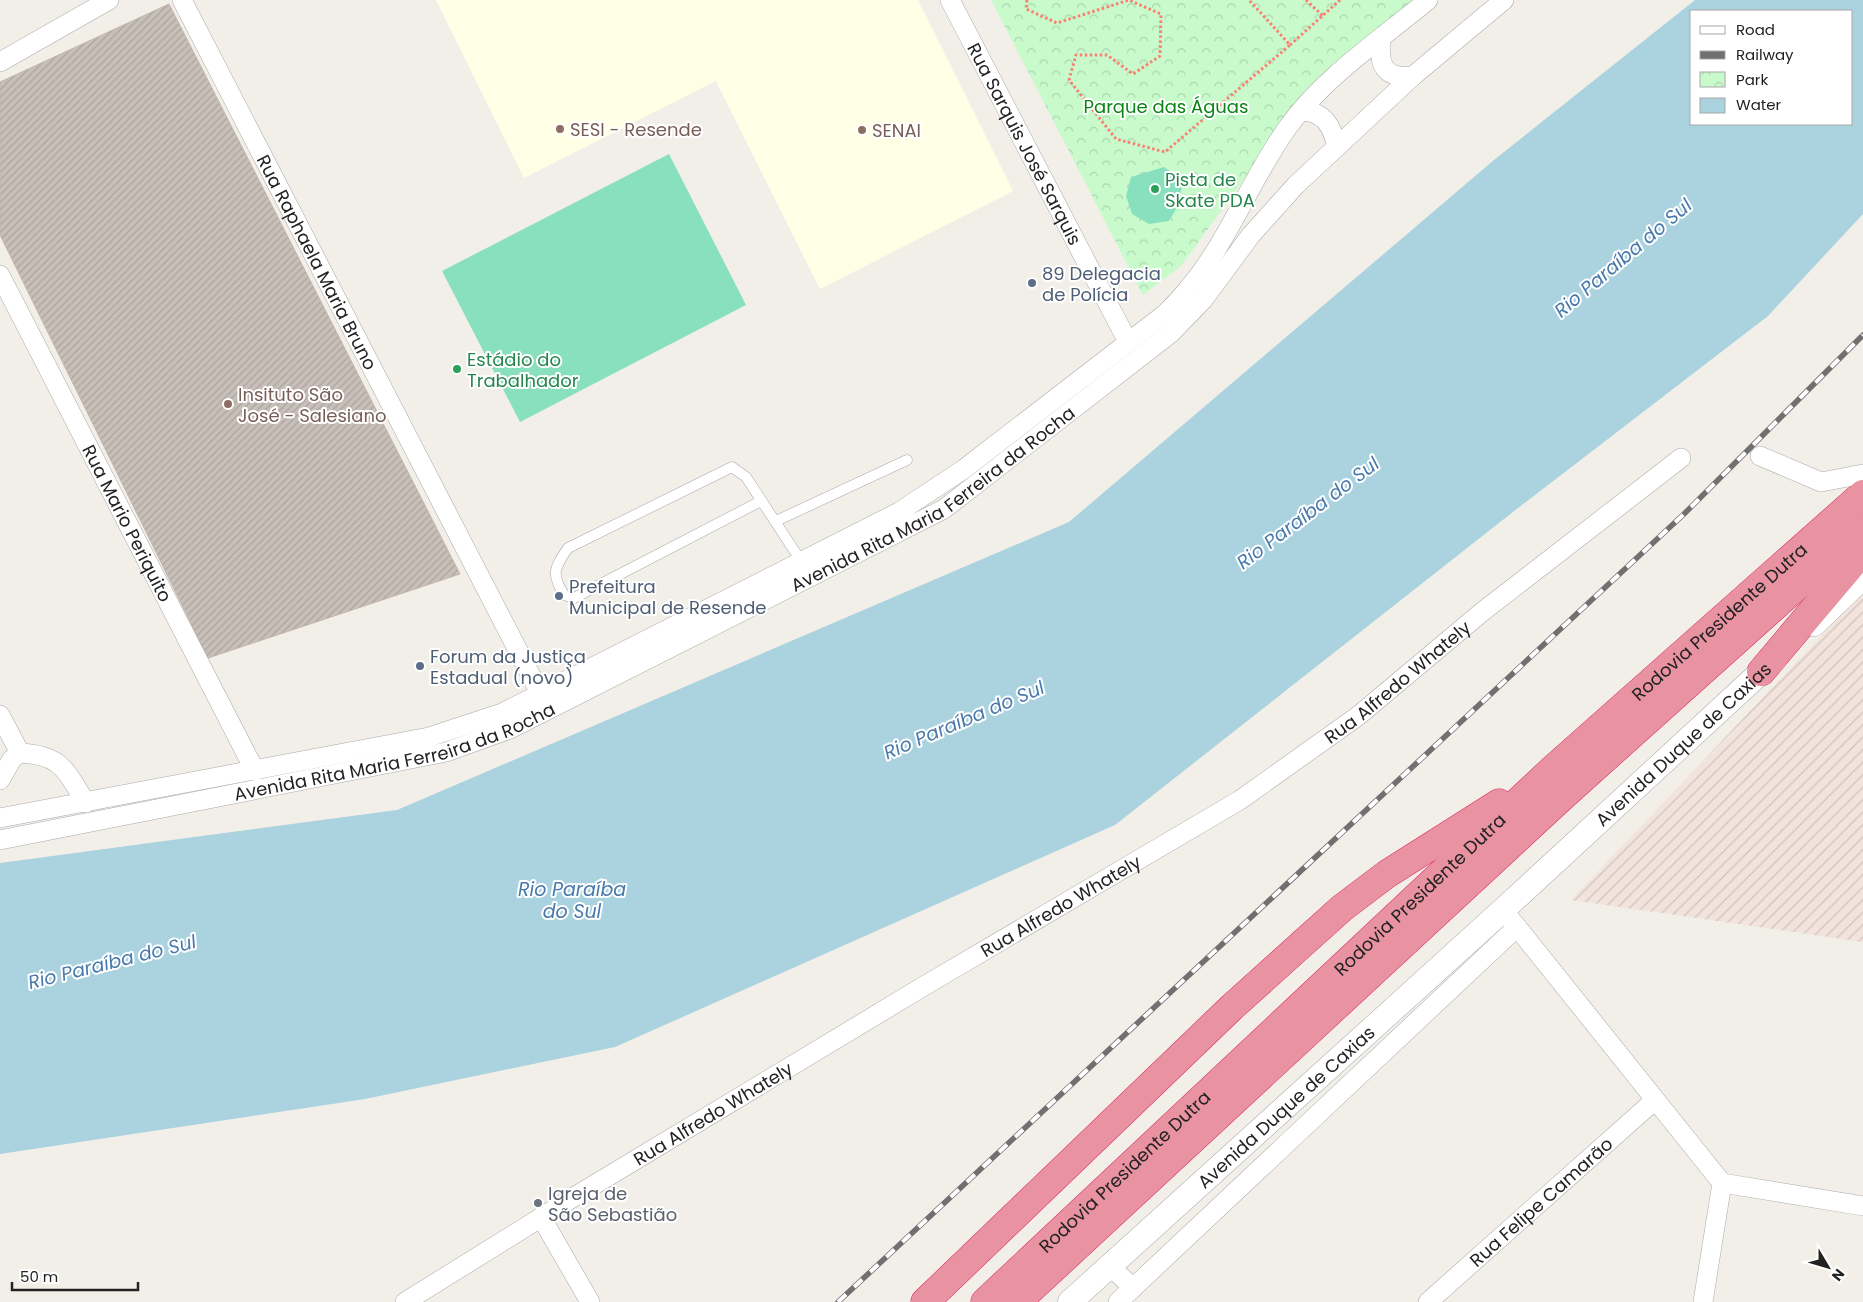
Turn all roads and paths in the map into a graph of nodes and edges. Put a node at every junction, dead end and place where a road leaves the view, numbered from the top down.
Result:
1 (108, 0) edge
2 (182, 0) edge
3 (950, 0) edge
4 (1027, 0) edge
5 (1249, 0) edge
6 (1306, 0) edge
7 (1340, 0) edge
8 (1428, 0) edge
9 (1504, 0) edge
10 (1323, 16) junction
11 (1381, 39) junction
12 (1290, 45) junction
13 (0, 62) edge
14 (1413, 76) junction
15 (1301, 111) junction
16 (1337, 147) junction
17 (0, 275) edge
18 (1128, 342) junction
19 (1760, 456) dead end
20 (1680, 458) dead end
21 (906, 460) dead end
22 (1863, 474) edge
23 (1863, 494) edge
24 (762, 501) junction
25 (776, 522) junction
26 (1863, 527) edge
27 (1863, 551) edge
28 (802, 561) junction
29 (1863, 577) edge
30 (1762, 672) junction
31 (542, 702) junction
32 (0, 715) edge
33 (20, 753) junction
34 (1555, 767) junction
35 (255, 771) junction
36 (0, 780) edge
37 (86, 803) junction
38 (0, 818) edge
39 (0, 840) edge
40 (1510, 919) junction
41 (1654, 1100) junction
42 (1722, 1183) junction
43 (1863, 1206) edge
44 (541, 1217) junction
45 (1110, 1266) junction
46 (1133, 1288) junction
47 (589, 1301) edge
48 (404, 1302) edge
49 (925, 1302) edge
50 (984, 1302) edge
51 (1017, 1302) edge
52 (1070, 1302) edge
53 (1118, 1302) edge
54 (1428, 1302) edge
55 (1703, 1302) edge

1 - 13 street
2 - 31 street, Rua Raphaela Maria Bruno
3 - 18 street, Rua Sarquis José Sarquis
4 - 12 path
5 - 12 path
6 - 10 path
7 - 10 path
8 - 11 street, Avenida Rita Maria Ferreira da Rocha
9 - 14 street, Avenida Rita Maria Ferreira da Rocha
10 - 12 path
11 - 14 street
11 - 15 street, Avenida Rita Maria Ferreira da Rocha
14 - 16 street, Avenida Rita Maria Ferreira da Rocha
15 - 16 street
15 - 18 street, Avenida Rita Maria Ferreira da Rocha
16 - 31 street, Avenida Rita Maria Ferreira da Rocha
17 - 35 street, Rua Mario Periquito
18 - 28 street, Avenida Rita Maria Ferreira da Rocha
19 - 22 street
20 - 44 street, Rua Alfredo Whately
21 - 25 lane
23 - 34 highway, Rodovia Presidente Dutra
24 - 24 lane
24 - 25 lane
25 - 28 lane
26 - 51 highway, Rodovia Presidente Dutra
27 - 30 highway
28 - 31 street, Avenida Rita Maria Ferreira da Rocha
29 - 30 street, Avenida Duque de Caxias
30 - 40 street, Avenida Duque de Caxias
31 - 35 street, Avenida Rita Maria Ferreira da Rocha
31 - 39 street, Avenida Rita Maria Ferreira da Rocha
32 - 33 street
33 - 36 street
33 - 37 street
34 - 49 highway
34 - 50 highway, Rodovia Presidente Dutra
35 - 37 street, Avenida Rita Maria Ferreira da Rocha
37 - 38 street, Avenida Rita Maria Ferreira da Rocha
40 - 41 street
40 - 45 street, Avenida Duque de Caxias
40 - 46 street, Avenida Duque de Caxias
41 - 42 street
41 - 54 street, Rua Felipe Camarão
42 - 43 street
42 - 55 street
44 - 47 street
44 - 48 street, Rua Alfredo Whately
45 - 46 street
45 - 52 street, Avenida Duque de Caxias
46 - 53 street, Avenida Duque de Caxias

